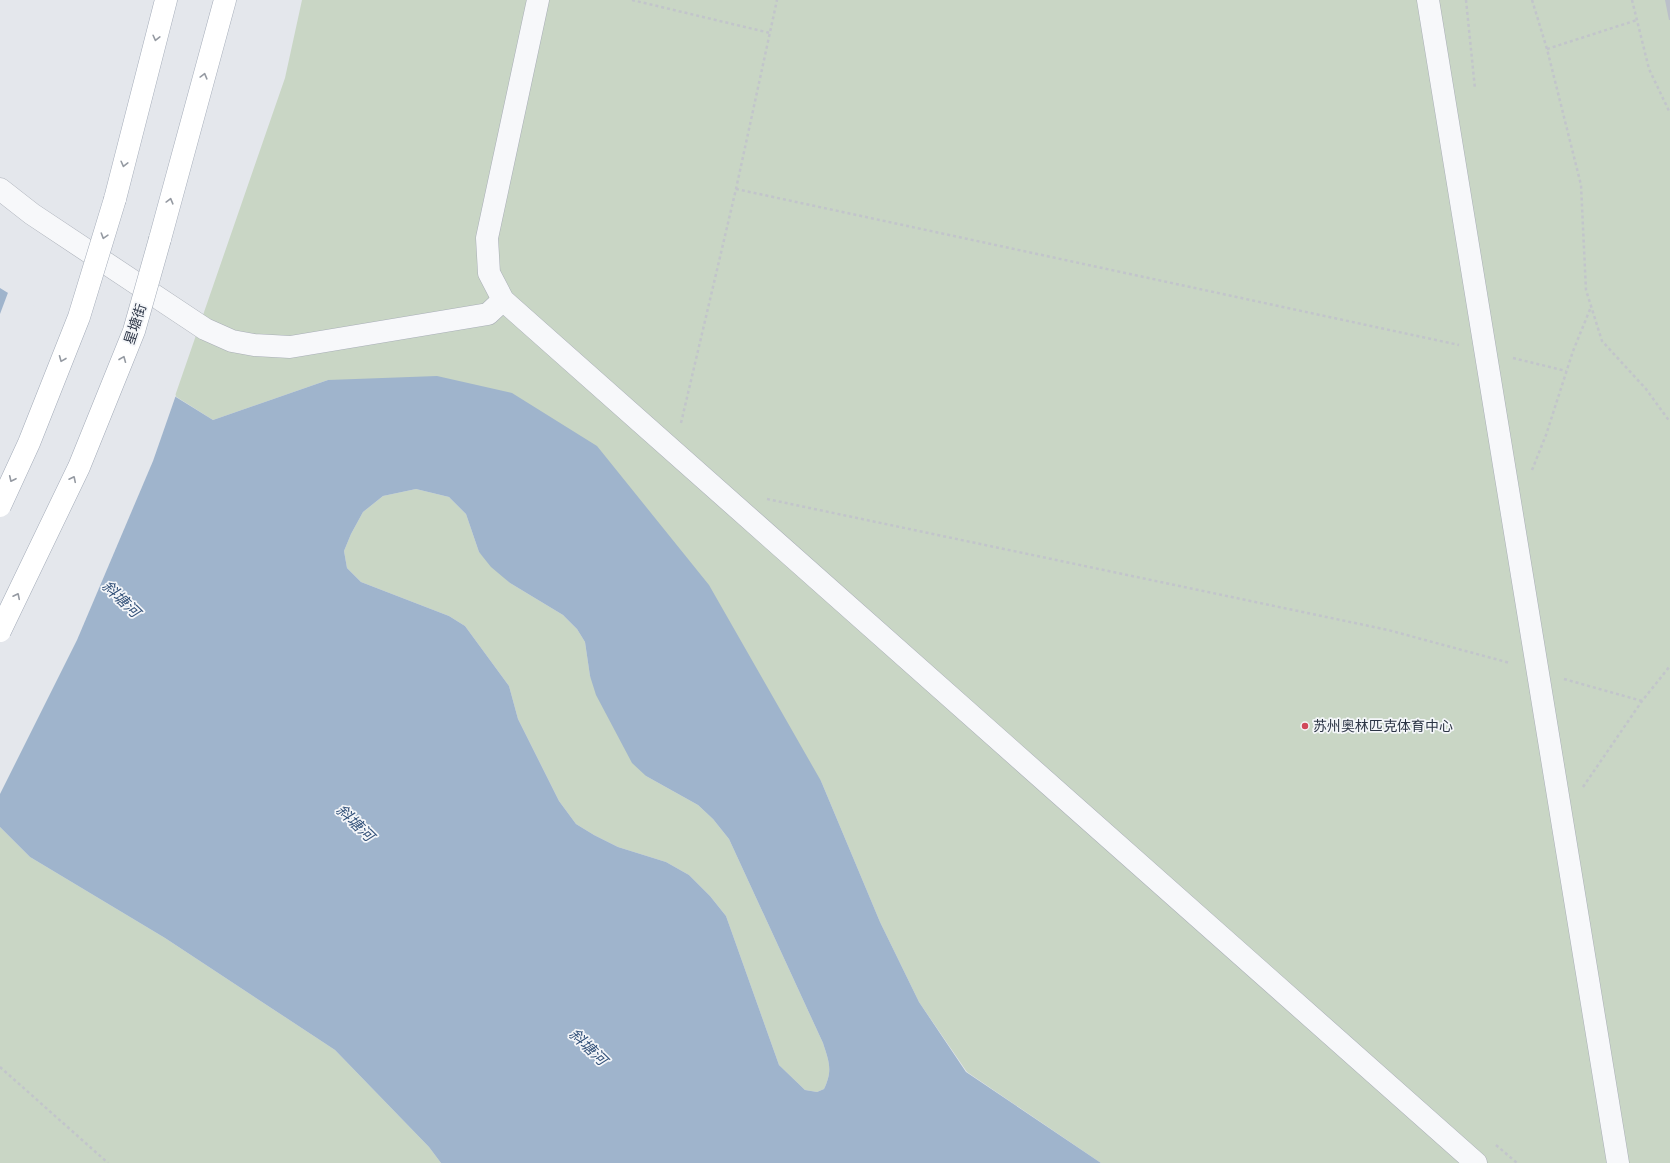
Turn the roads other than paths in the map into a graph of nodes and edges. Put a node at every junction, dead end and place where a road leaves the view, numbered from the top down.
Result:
1 (166, 0) edge
2 (225, 0) edge
3 (538, 0) edge
4 (1428, 0) edge
5 (0, 190) edge
6 (503, 300) junction
7 (0, 506) edge
8 (0, 631) edge
9 (1476, 1163) edge
10 (1618, 1163) edge

1 -> 7 main road, bridge
8 -> 2 main road, 星塘街, bridge
3 - 6 street
4 - 10 street
5 - 6 street
6 - 9 street

